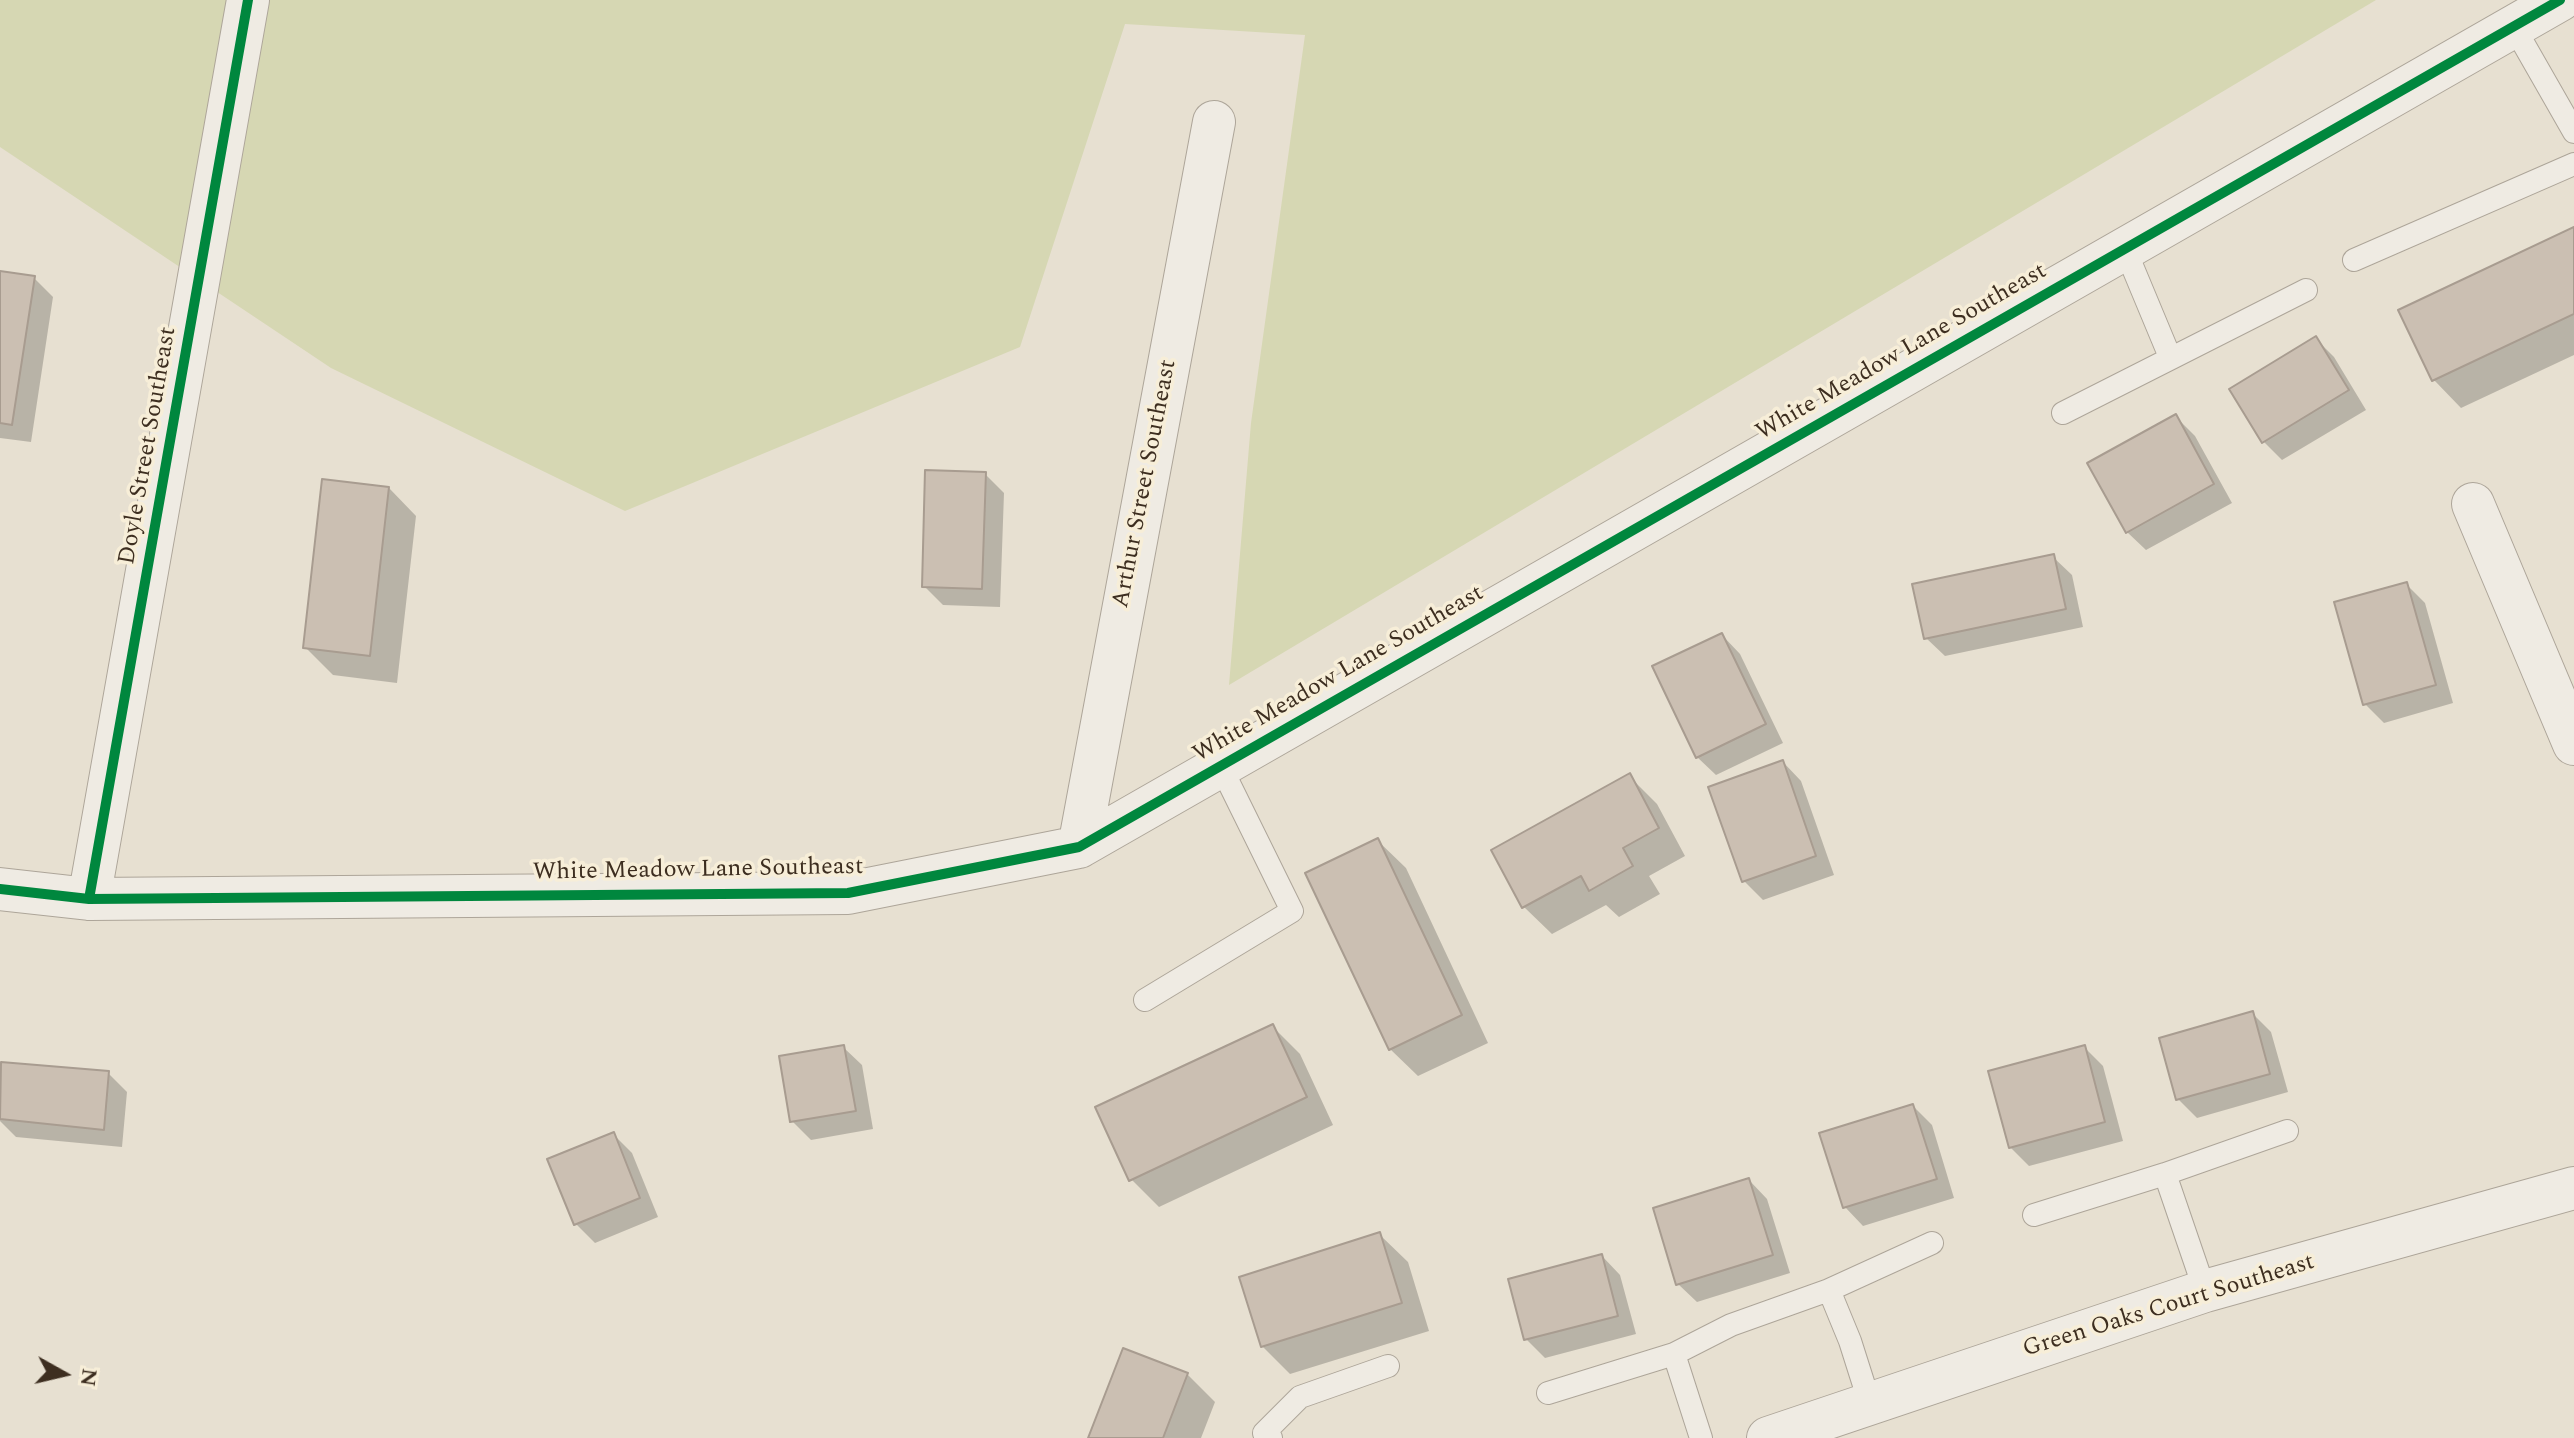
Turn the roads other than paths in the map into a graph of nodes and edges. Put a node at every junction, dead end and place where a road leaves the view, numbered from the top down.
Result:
1 (248, 0) edge
2 (2560, 0) edge
3 (2514, 27) junction
4 (1214, 122) dead end
5 (2574, 132) edge
6 (2574, 164) edge
7 (2125, 249) junction
8 (2354, 260) dead end
9 (2306, 290) dead end
10 (2170, 357) junction
11 (2063, 413) dead end
12 (2473, 504) dead end
13 (2574, 744) edge
14 (1220, 765) junction
15 (1079, 847) junction
16 (0, 889) edge
17 (89, 899) junction
18 (1145, 1000) dead end
19 (2287, 1131) dead end
20 (2165, 1174) junction
21 (2574, 1188) edge
22 (2034, 1215) dead end
23 (1932, 1243) dead end
24 (1829, 1290) junction
25 (2205, 1291) junction
26 (1674, 1354) junction
27 (1388, 1366) dead end
28 (1548, 1393) dead end
29 (1870, 1404) junction
30 (1265, 1436) edge
31 (1701, 1438) edge
32 (1768, 1438) edge

1 - 17 street, Doyle Street Southeast
2 - 3 street, White Meadow Lane Southeast
3 - 5 lane
3 - 7 street, White Meadow Lane Southeast
4 - 15 street, Arthur Street Southeast
6 - 8 lane
7 - 10 lane
7 - 14 street, White Meadow Lane Southeast
9 - 10 lane
10 - 11 lane
12 - 13 street
14 - 15 street, White Meadow Lane Southeast
14 - 18 lane
15 - 17 street, White Meadow Lane Southeast
16 - 17 street, White Meadow Lane Southeast
19 - 20 lane
20 - 22 lane
20 - 25 lane
21 - 25 street, Green Oaks Court Southeast
23 - 24 lane
24 - 26 lane
24 - 29 lane
25 - 29 street, Green Oaks Court Southeast
26 - 28 lane
26 - 31 lane
27 - 30 lane
29 - 32 street, Green Oaks Court Southeast

